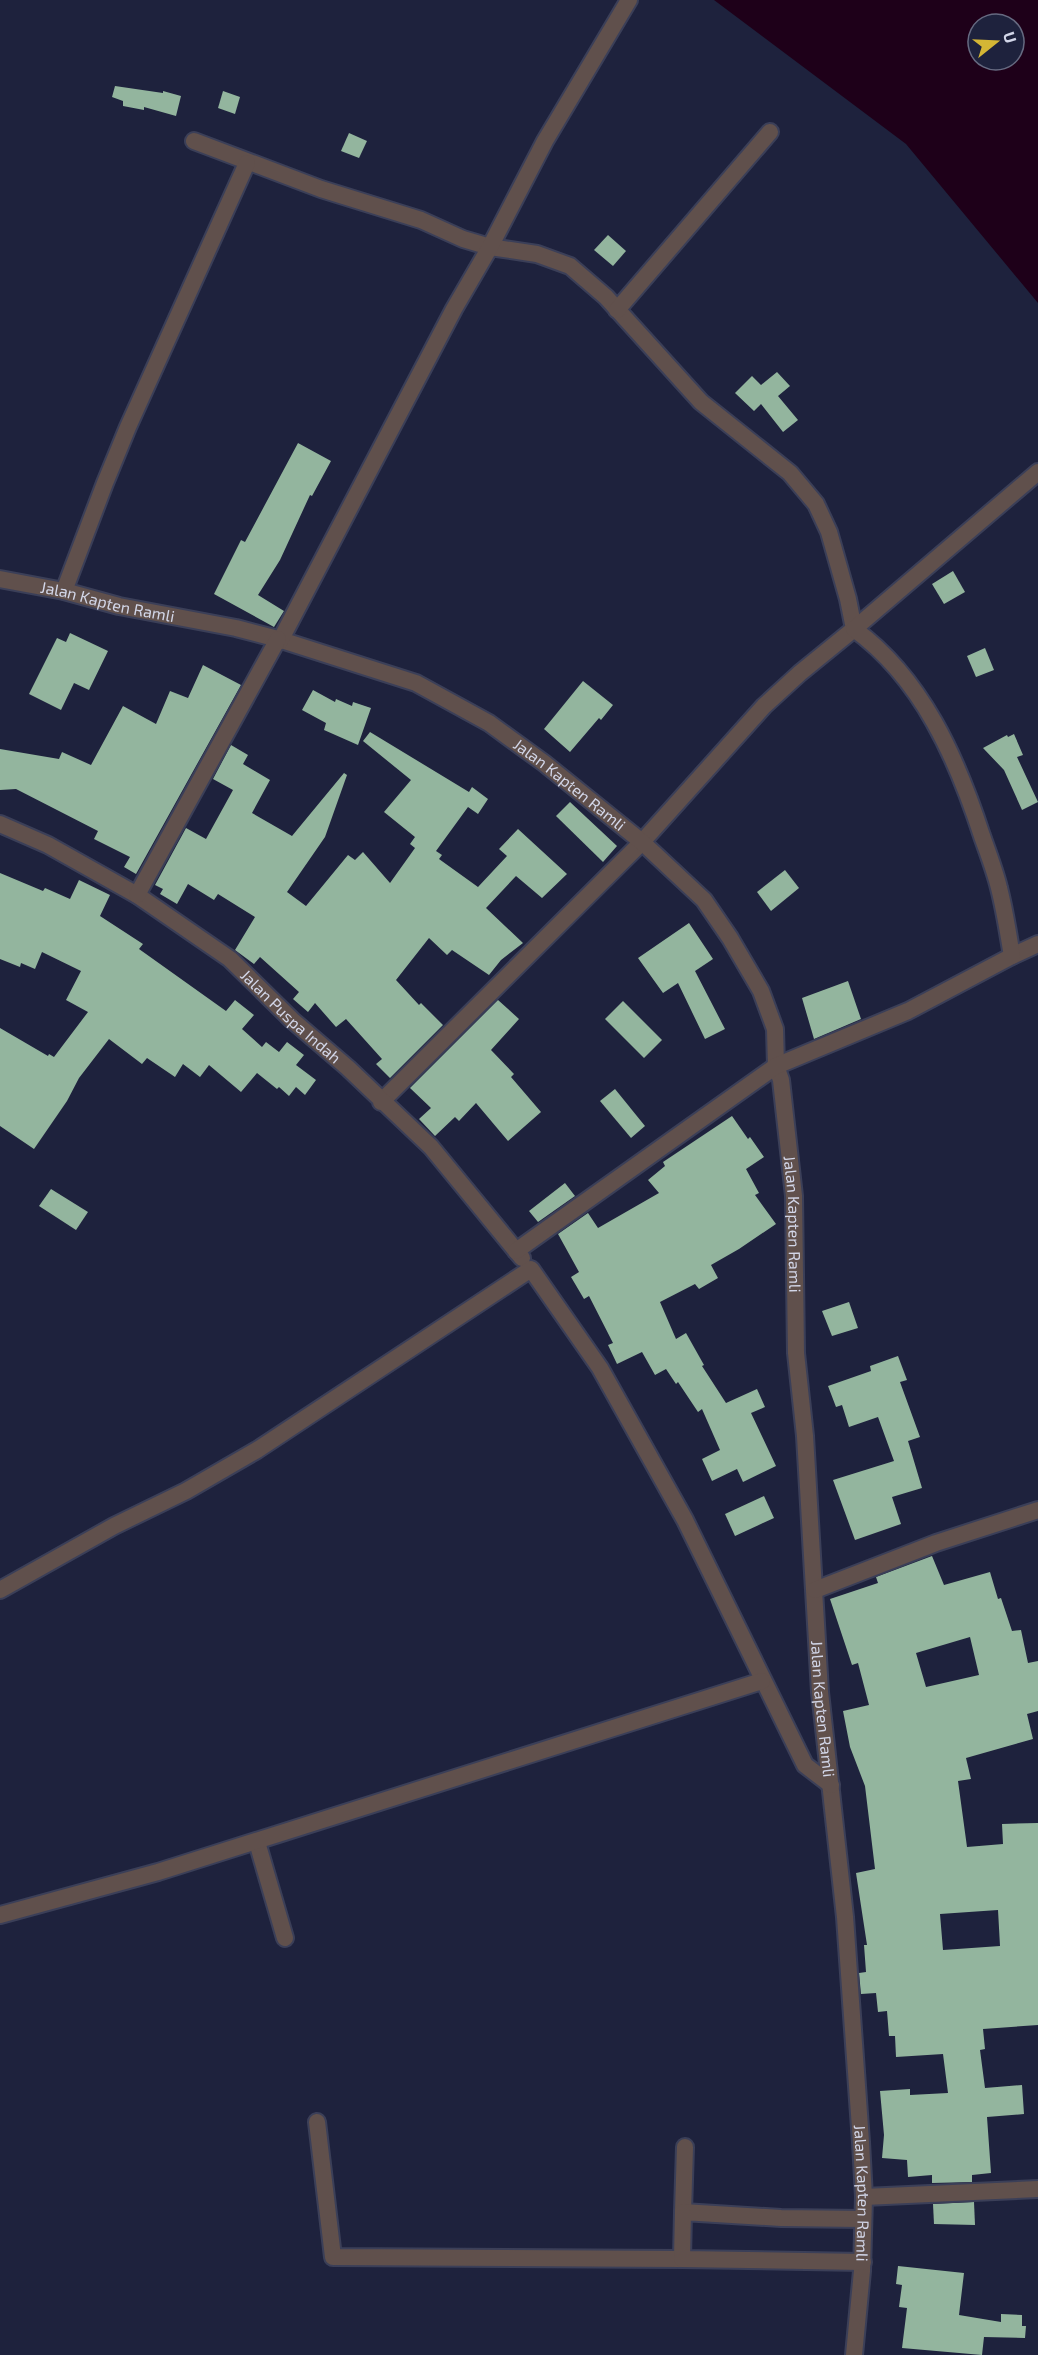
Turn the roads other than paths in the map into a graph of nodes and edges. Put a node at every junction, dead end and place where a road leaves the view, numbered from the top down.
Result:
1 (629, 0) edge
2 (770, 132) dead end
3 (194, 141) dead end
4 (247, 163) junction
5 (490, 247) junction
6 (618, 310) junction
7 (1038, 472) edge
8 (0, 579) edge
9 (64, 591) junction
10 (854, 629) junction
11 (279, 640) junction
12 (0, 826) edge
13 (642, 842) junction
14 (137, 895) junction
15 (1038, 945) edge
16 (1012, 956) junction
17 (776, 1066) junction
18 (381, 1102) junction
19 (516, 1251) junction
20 (531, 1269) junction
21 (1038, 1510) edge
22 (0, 1590) edge
23 (815, 1590) junction
24 (762, 1680) junction
25 (831, 1785) junction
26 (257, 1842) junction
27 (0, 1915) edge
28 (285, 1938) dead end
29 (317, 2122) dead end
30 (685, 2147) dead end
31 (1038, 2189) edge
32 (864, 2197) junction
33 (683, 2212) junction
34 (863, 2219) junction
35 (682, 2259) junction
36 (863, 2262) junction
37 (854, 2355) edge

1 - 5 street
2 - 6 street
3 - 4 street
4 - 5 street
4 - 9 street
5 - 6 street
5 - 11 street
6 - 10 street
7 - 10 street
8 - 9 street, Jalan Kapten Ramli
9 - 11 street, Jalan Kapten Ramli
10 - 13 street
10 - 16 street
11 - 13 street, Jalan Kapten Ramli
11 - 14 street
12 - 14 street, Jalan Puspa Indah
13 - 17 street, Jalan Kapten Ramli
13 - 18 street
14 - 18 street, Jalan Puspa Indah
15 - 16 street
16 - 17 street
17 - 19 street
17 - 23 street, Jalan Kapten Ramli
18 - 19 street, Jalan Puspa Indah
19 - 20 street, Jalan Puspa Indah
20 - 22 street
20 - 24 street, Jalan Puspa Indah
21 - 23 street
23 - 25 street, Jalan Kapten Ramli
24 - 25 street, Jalan Puspa Indah
24 - 26 street
25 - 32 street, Jalan Kapten Ramli
26 - 27 street
26 - 28 street
29 - 35 street
30 - 33 street
31 - 32 street
32 - 34 street, Jalan Kapten Ramli
33 - 34 street
33 - 35 street
34 - 36 street, Jalan Kapten Ramli
35 - 36 street
36 - 37 street, Jalan Kapten Ramli

